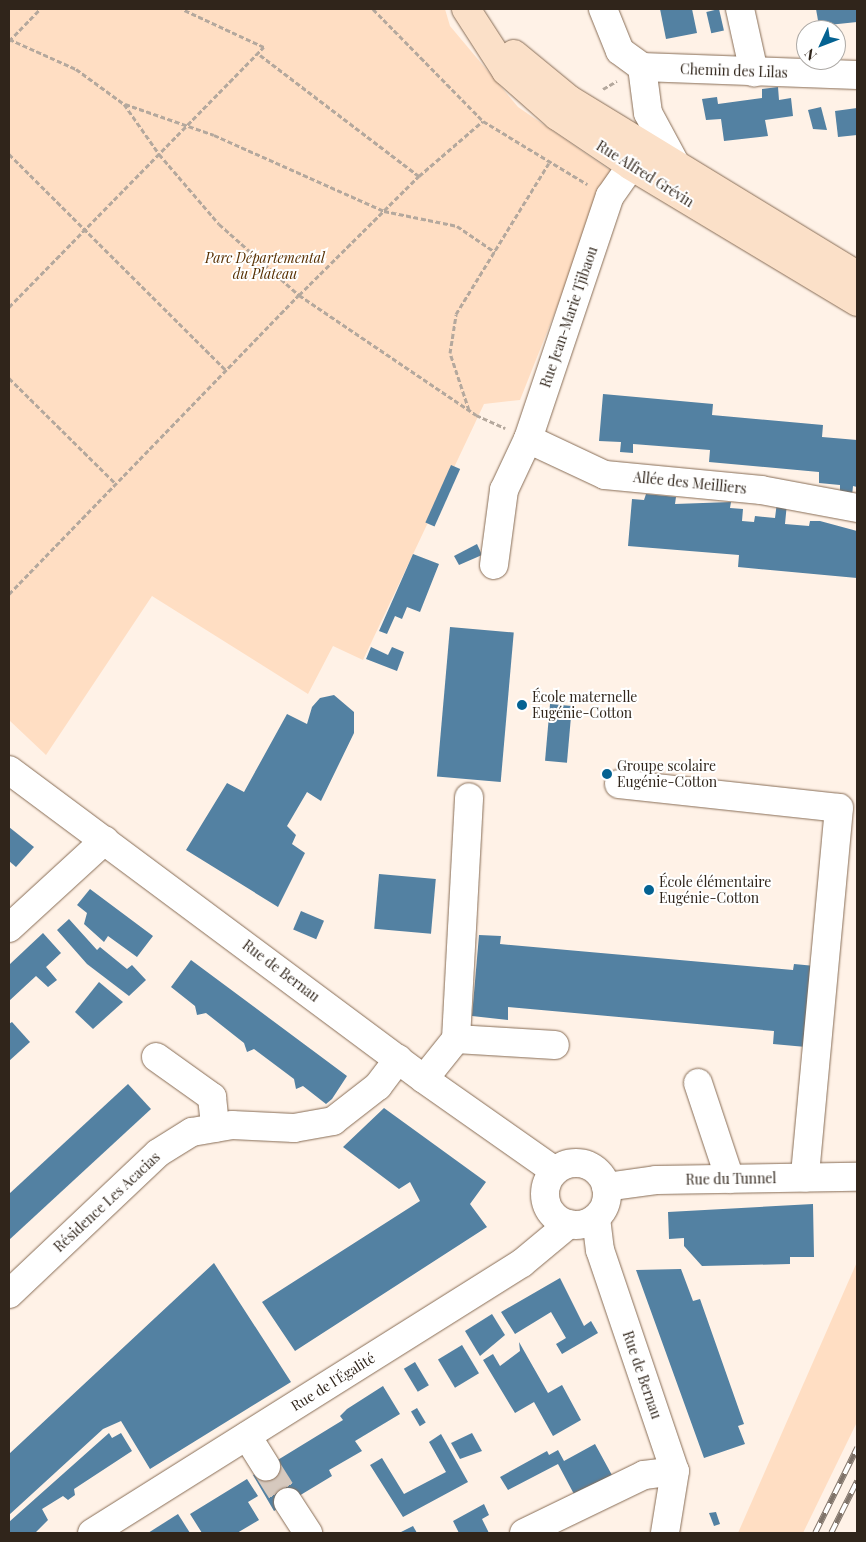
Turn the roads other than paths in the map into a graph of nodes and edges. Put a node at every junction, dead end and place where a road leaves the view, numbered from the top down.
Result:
1 (468, 9) edge
2 (603, 9) edge
3 (740, 9) edge
4 (633, 72) junction
5 (754, 72) junction
6 (857, 75) edge
7 (674, 161) junction
8 (630, 166) junction
9 (857, 275) edge
10 (857, 302) edge
11 (528, 439) junction
12 (857, 508) edge
13 (494, 565) dead end
14 (9, 770) edge
15 (619, 784) dead end
16 (469, 798) dead end
17 (105, 840) junction
18 (9, 928) edge
19 (456, 1039) junction
20 (555, 1045) dead end
21 (156, 1057) dead end
22 (398, 1059) junction
23 (424, 1079) junction
24 (698, 1083) dead end
25 (215, 1128) junction
26 (555, 1170) junction
27 (857, 1177) edge
28 (805, 1178) junction
29 (730, 1179) junction
30 (606, 1186) junction
31 (596, 1218) junction
32 (569, 1224) junction
33 (9, 1294) edge
34 (247, 1436) junction
35 (266, 1467) tunnel mouth
36 (675, 1471) junction
37 (288, 1502) tunnel mouth
38 (92, 1533) edge
39 (308, 1533) edge
40 (524, 1533) edge
41 (664, 1533) edge

1 - 7 main road, Rue Alfred Grévin
1 - 8 main road, Rue Alfred Grévin
2 - 4 street
3 - 5 street
4 - 5 street, Chemin des Lilas
4 - 7 street, Rue Alfred Grévin
5 - 6 street, Chemin des Lilas
7 - 9 main road, Rue Alfred Grévin
8 - 10 main road, Rue Alfred Grévin
8 - 11 street, Rue Jean-Marie Tjibaou
11 - 12 street, Allée des Meilliers
11 - 13 street, Rue Jean-Marie Tjibaou
14 - 17 street, Rue de Bernau
15 - 28 street
16 - 19 street
17 - 18 street
17 - 22 street, Rue de Bernau
19 - 20 street
19 - 23 street
21 - 25 street
22 - 23 street, Rue de Bernau
22 - 25 street, Résidence Les Acacias
23 - 26 street, Rue de Bernau
24 - 29 street
25 - 33 street, Résidence Les Acacias
26 - 30 street
26 - 32 street
27 - 28 street, Rue du Tunnel
28 - 29 street, Rue du Tunnel
29 - 30 street, Rue du Tunnel
30 - 31 street
31 - 32 street
31 - 36 street, Rue de Bernau
32 - 34 street, Rue de l'Égalité
34 - 35 street
34 - 38 street, Rue de l'Égalité
36 - 40 street
36 - 41 street, Rue de Bernau
37 - 39 street

